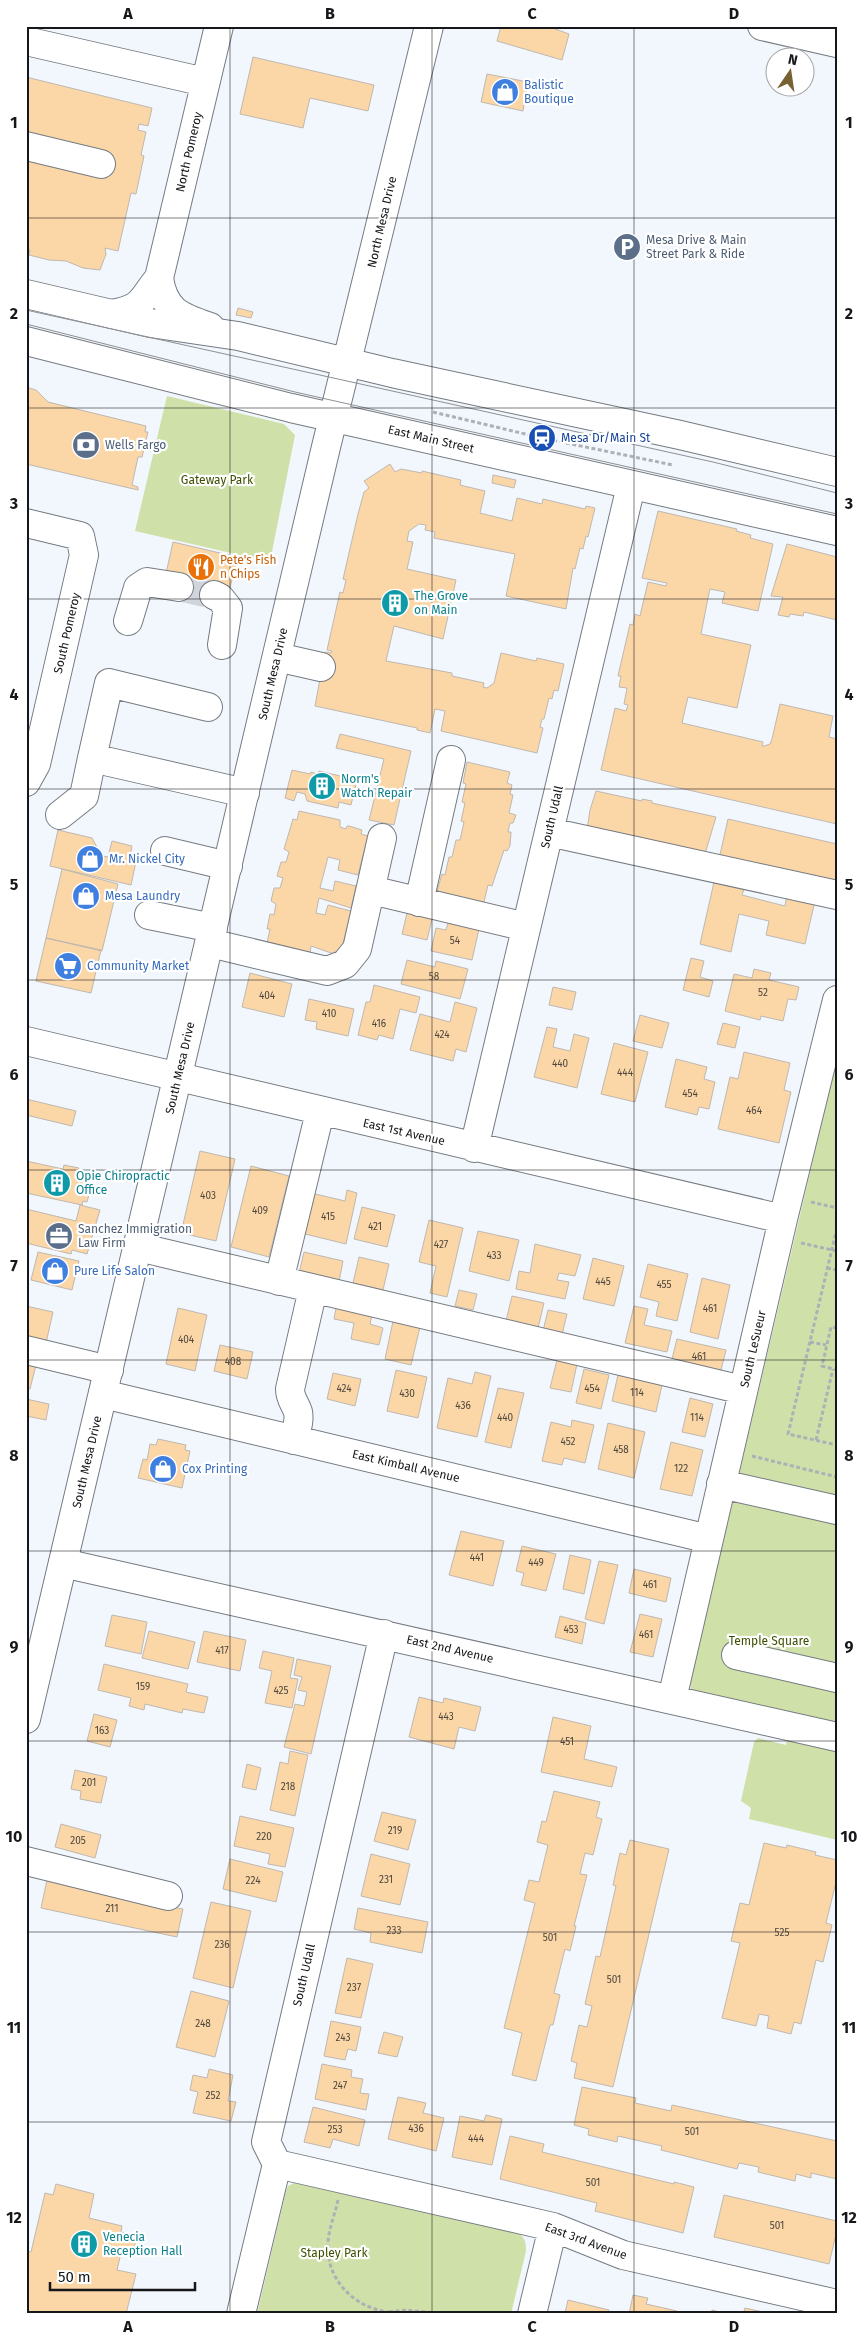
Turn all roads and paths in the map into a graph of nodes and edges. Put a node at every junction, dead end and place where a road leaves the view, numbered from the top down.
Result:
1 (219, 26) edge
2 (429, 26) edge
3 (762, 26) edge
4 (26, 40) edge
5 (837, 43) edge
6 (205, 82) junction
7 (26, 146) edge
8 (101, 164) dead end
9 (159, 278) junction
10 (26, 294) edge
11 (111, 314) junction
12 (238, 336) junction
13 (26, 341) edge
14 (348, 362) junction
15 (432, 412) dead end
16 (333, 417) junction
17 (674, 465) dead end
18 (837, 472) edge
19 (632, 486) junction
20 (26, 523) edge
21 (837, 531) edge
22 (179, 587) tunnel mouth
23 (214, 595) tunnel mouth
24 (128, 622) dead end
25 (222, 645) dead end
26 (277, 657) junction
27 (322, 667) dead end
28 (208, 707) dead end
29 (92, 758) junction
30 (450, 760) dead end
31 (26, 782) edge
32 (245, 792) junction
33 (60, 815) dead end
34 (549, 832) junction
35 (382, 838) dead end
36 (165, 851) dead end
37 (228, 866) junction
38 (371, 890) junction
39 (837, 895) edge
40 (420, 902) junction
41 (149, 915) dead end
42 (526, 927) junction
43 (212, 935) junction
44 (837, 1000) edge
45 (26, 1041) edge
46 (178, 1078) junction
47 (320, 1112) junction
48 (474, 1148) junction
49 (811, 1202) dead end
50 (837, 1208) edge
51 (783, 1219) junction
52 (837, 1228) edge
53 (801, 1243) dead end
54 (138, 1248) junction
55 (832, 1250) junction
56 (837, 1251) edge
57 (827, 1268) junction
58 (837, 1270) edge
59 (279, 1281) junction
60 (313, 1289) junction
61 (837, 1328) edge
62 (810, 1342) junction
63 (826, 1346) junction
64 (26, 1350) edge
65 (835, 1370) edge
66 (106, 1382) junction
67 (743, 1390) junction
68 (294, 1440) junction
69 (816, 1440) junction
70 (837, 1445) edge
71 (752, 1456) dead end
72 (837, 1477) edge
73 (721, 1484) junction
74 (837, 1510) edge
75 (709, 1538) junction
76 (63, 1563) junction
77 (384, 1634) junction
78 (736, 1655) dead end
79 (837, 1678) edge
80 (672, 1699) junction
81 (26, 1719) edge
82 (837, 1737) edge
83 (26, 1861) edge
84 (168, 1896) dead end
85 (277, 2164) junction
86 (343, 2178) junction
87 (553, 2227) junction
88 (837, 2304) edge
89 (388, 2313) edge
90 (241, 2314) edge
91 (446, 2314) edge
92 (532, 2314) edge

1 - 6 street, North Pomeroy
2 - 14 street, North Mesa Drive
3 - 5 street
4 - 6 street
6 - 9 street, North Pomeroy
7 - 8 street
9 - 11 street, North Pomeroy
9 - 12 street
10 - 11 street
11 - 12 street
12 - 14 street
13 - 16 street, East Main Street
14 - 16 street, North Mesa Drive
14 - 18 street
15 - 17 path
16 - 19 street, East Main Street
16 - 26 street, South Mesa Drive
19 - 21 street, East Main Street
19 - 34 street, South Udall
20 - 31 street, South Pomeroy
22 - 24 street
23 - 25 street
26 - 27 street
26 - 32 street, South Mesa Drive
28 - 29 street
29 - 32 street
29 - 33 street
30 - 40 street
32 - 37 street, South Mesa Drive
34 - 39 street
34 - 42 street, South Udall
35 - 38 street
36 - 37 street
37 - 43 street, South Mesa Drive
38 - 40 street
38 - 43 street
40 - 42 street
41 - 43 street
42 - 48 street, South Udall
43 - 46 street, South Mesa Drive
44 - 51 street, South LeSueur
45 - 46 street, East 1st Avenue
46 - 47 street, East 1st Avenue
46 - 54 street, South Mesa Drive
47 - 48 street, East 1st Avenue
47 - 59 street
48 - 51 street, East 1st Avenue
49 - 50 path
51 - 67 street, South LeSueur
52 - 55 path
53 - 55 path
54 - 59 street
54 - 66 street, South Mesa Drive
55 - 56 path
55 - 57 path
57 - 58 path
57 - 62 path
59 - 60 street
60 - 67 street
60 - 68 street
61 - 63 path
62 - 63 path
62 - 69 path
63 - 65 path
64 - 66 street, East Kimball Avenue
65 - 69 path
66 - 68 street, East Kimball Avenue
66 - 76 street, South Mesa Drive
67 - 73 street, South LeSueur
68 - 75 street, East Kimball Avenue
69 - 70 path
71 - 72 path
73 - 74 street
73 - 75 street, South LeSueur
75 - 80 street, South LeSueur
76 - 77 street, East 2nd Avenue
76 - 81 street, South Mesa Drive
77 - 80 street, East 2nd Avenue
77 - 85 street, South Udall
78 - 79 street
80 - 82 street, East 2nd Avenue
83 - 84 street
85 - 86 street, East 3rd Avenue
85 - 90 street
86 - 87 street, East 3rd Avenue
86 - 89 path
87 - 88 street, East 3rd Avenue
87 - 92 street
89 - 91 path

